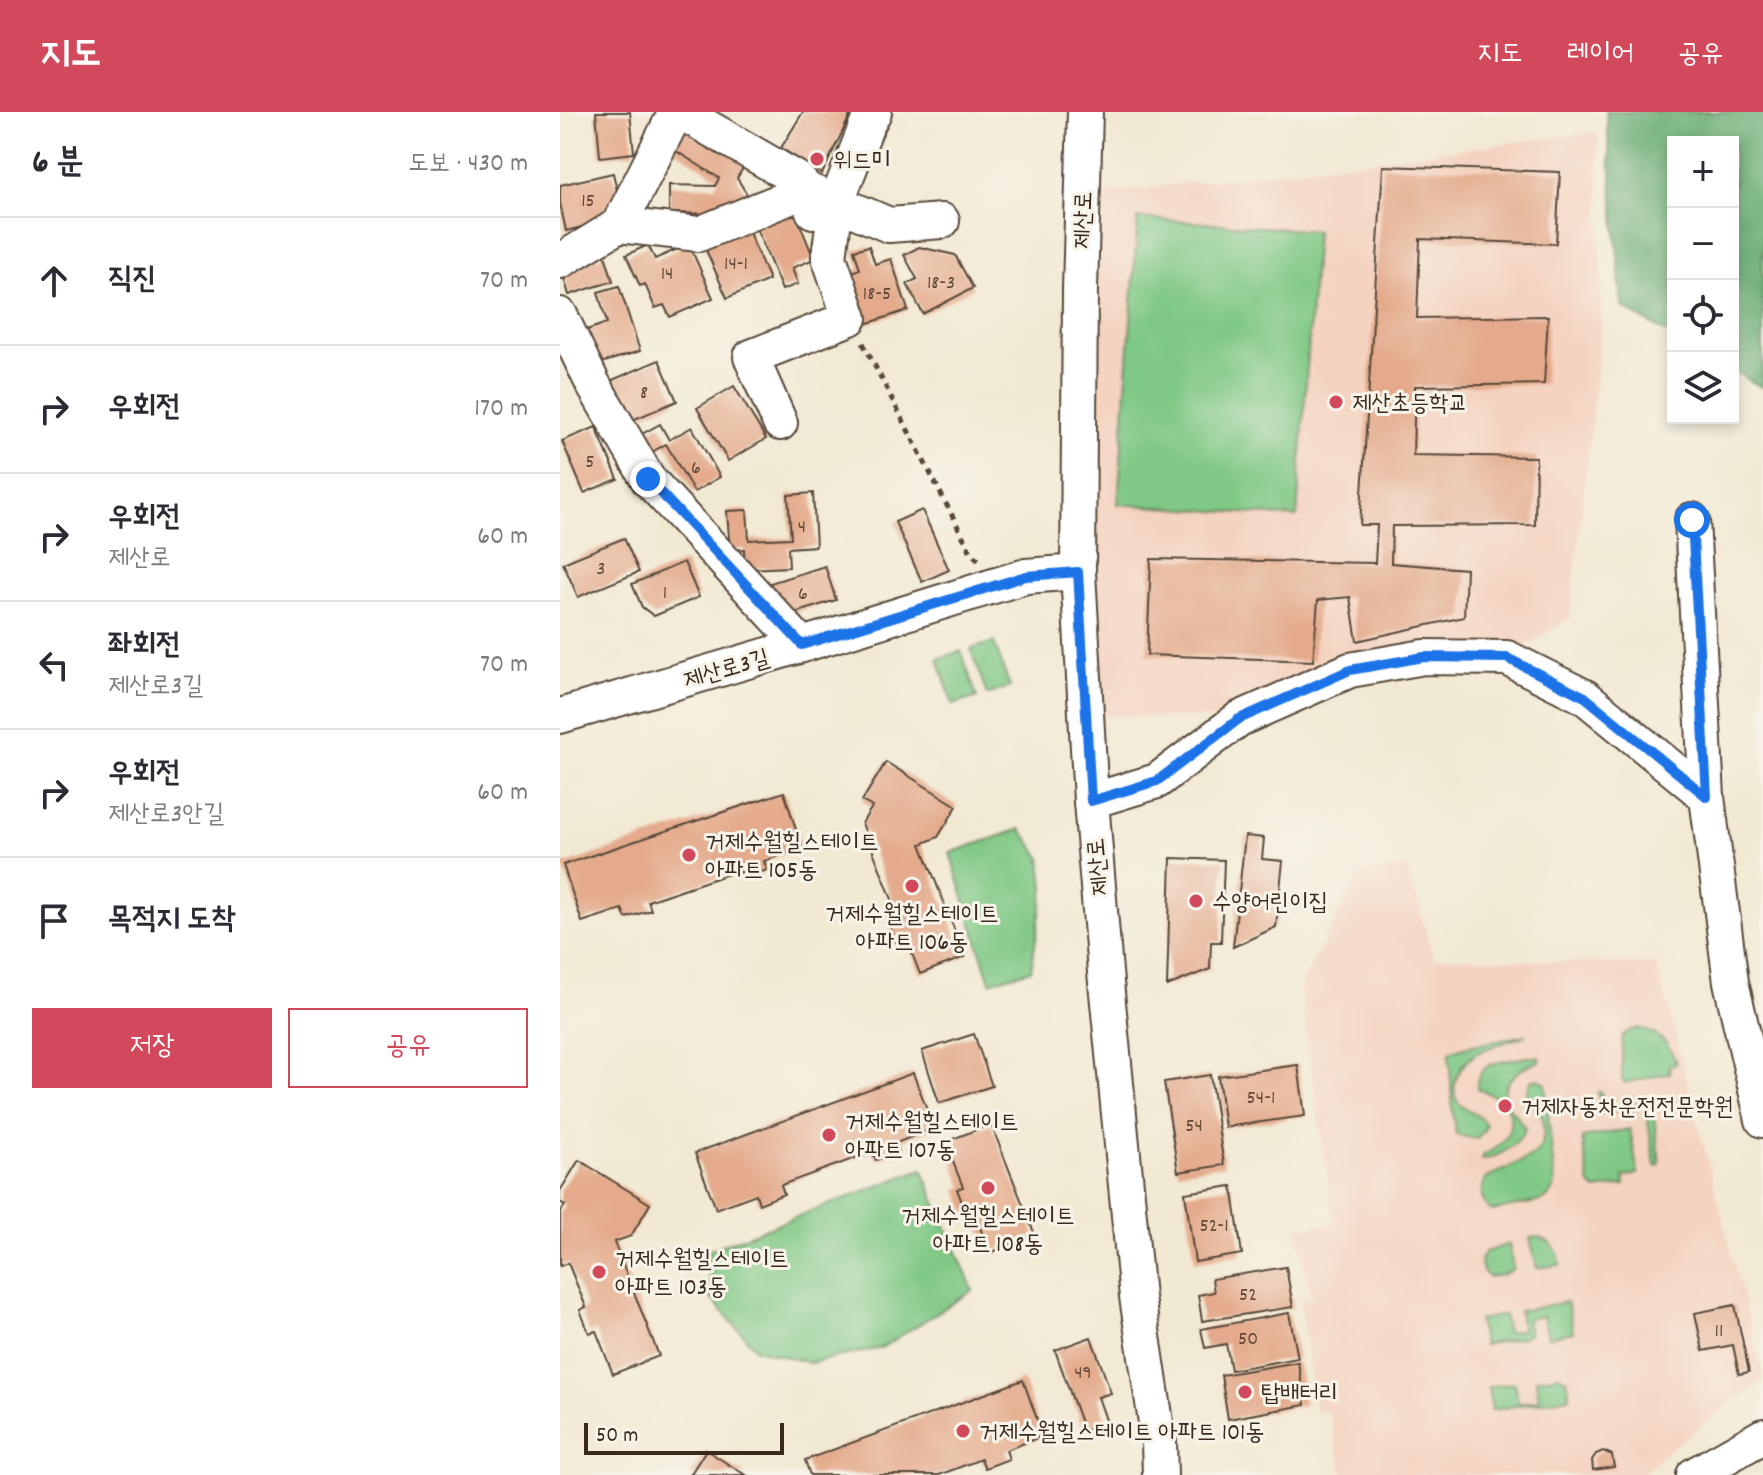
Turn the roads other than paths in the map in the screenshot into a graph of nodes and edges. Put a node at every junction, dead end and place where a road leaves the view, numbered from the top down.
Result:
1 (678, 112) edge
2 (874, 112) edge
3 (1085, 112) edge
4 (821, 196) junction
5 (942, 221) dead end
6 (619, 225) junction
7 (560, 261) edge
8 (560, 315) edge
9 (780, 423) dead end
10 (1692, 520) dead end
11 (1078, 572) junction
12 (802, 645) junction
13 (560, 716) edge
14 (1707, 797) junction
15 (1091, 801) junction
16 (1763, 1120) edge
17 (1763, 1436) edge
18 (1160, 1475) edge
19 (1694, 1475) edge

1 - 4 street
1 - 6 street
2 - 4 street
3 - 11 street, 제산로
4 - 5 street
4 - 6 street
4 - 9 street
6 - 7 street
8 - 12 street
10 - 14 street
11 - 12 street, 제산로3길
11 - 15 street, 제산로
12 - 13 street, 제산로3길
14 - 15 street
14 - 16 street
15 - 18 street, 제산로
17 - 19 street

